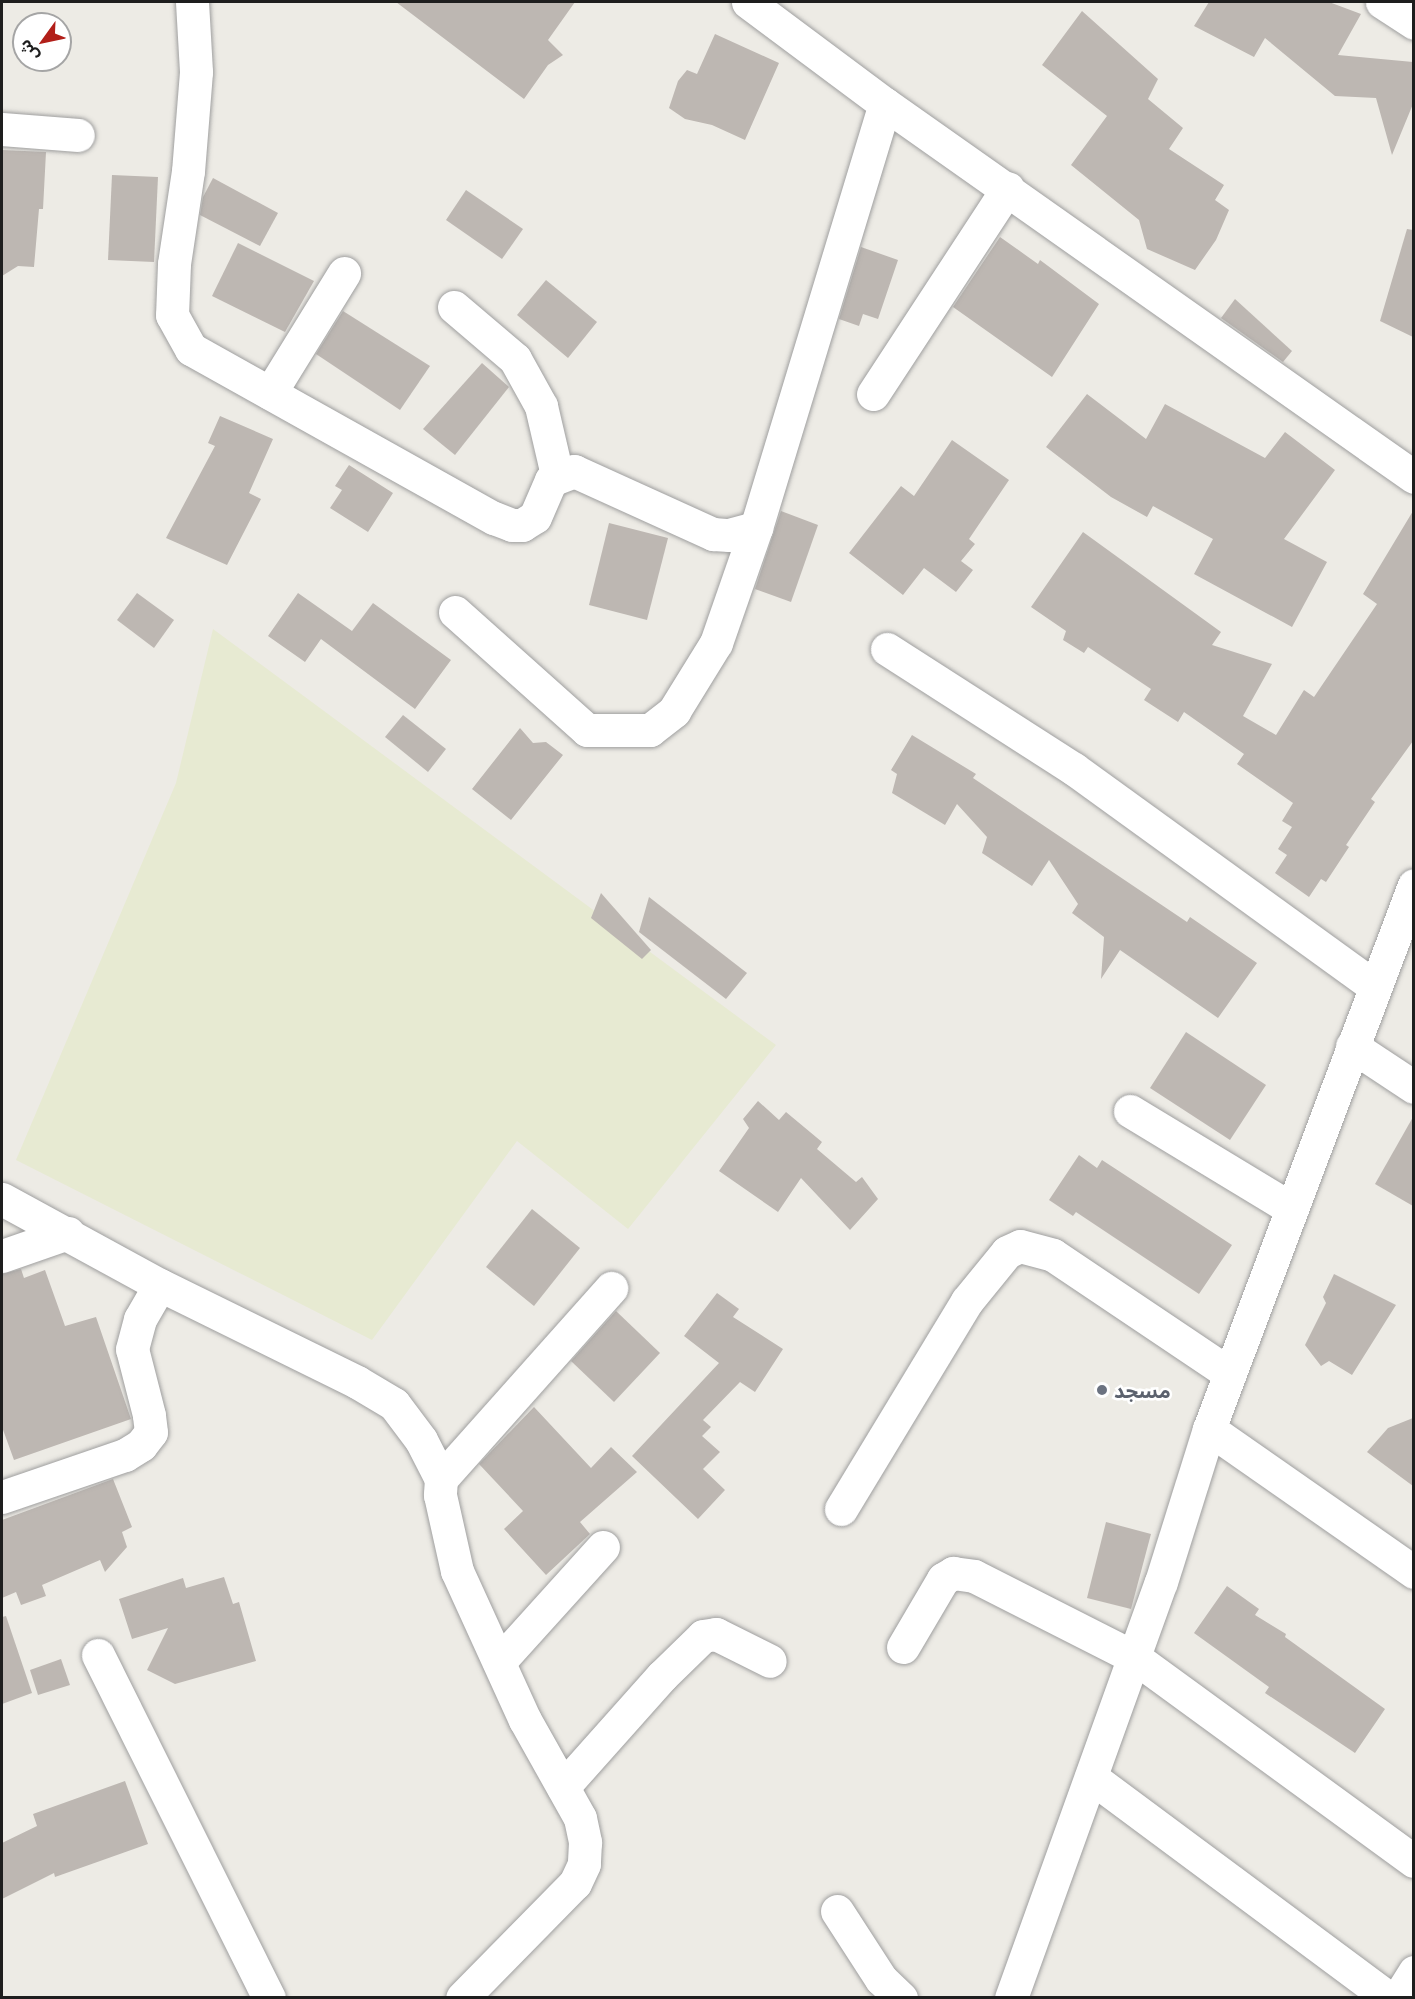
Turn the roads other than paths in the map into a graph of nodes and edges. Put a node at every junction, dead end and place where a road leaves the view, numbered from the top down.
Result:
1 (192, 2) edge
2 (748, 2) edge
3 (1382, 2) edge
4 (1413, 23) edge
5 (885, 104) junction
6 (2, 129) edge
7 (78, 135) dead end
8 (1008, 188) junction
9 (344, 273) dead end
10 (454, 307) dead end
11 (270, 393) junction
12 (873, 394) dead end
13 (557, 475) junction
14 (1413, 477) edge
15 (756, 528) junction
16 (455, 612) dead end
17 (887, 649) dead end
18 (1413, 885) edge
19 (1374, 986) junction
20 (1352, 1046) junction
21 (1413, 1088) edge
22 (1130, 1111) dead end
23 (2, 1199) edge
24 (1292, 1209) junction
25 (68, 1233) junction
26 (2, 1256) edge
27 (160, 1285) junction
28 (611, 1288) dead end
29 (1230, 1374) junction
30 (1209, 1428) junction
31 (441, 1479) junction
32 (2, 1497) edge
33 (841, 1509) dead end
34 (603, 1547) dead end
35 (1413, 1572) edge
36 (903, 1647) dead end
37 (98, 1655) dead end
38 (1134, 1657) junction
39 (770, 1661) dead end
40 (499, 1662) junction
41 (1091, 1777) junction
42 (563, 1787) junction
43 (1413, 1861) edge
44 (837, 1911) dead end
45 (1413, 1972) edge
46 (269, 1998) edge
47 (462, 1998) edge
48 (901, 1998) edge
49 (1011, 1998) edge
50 (1389, 1998) edge
51 (1398, 1998) edge

1 - 11 street
2 - 5 street
3 - 4 street
5 - 8 street
5 - 15 street
6 - 7 street
8 - 12 street
8 - 14 street
9 - 11 street
10 - 13 street
11 - 13 street
13 - 15 street
15 - 16 street
17 - 19 street
18 - 19 street
19 - 20 street
20 - 21 street
20 - 24 street
22 - 24 street
23 - 25 street
24 - 29 street
25 - 26 street
25 - 27 street
27 - 31 street
27 - 32 street
28 - 31 street
29 - 30 street
29 - 33 street
30 - 35 street
30 - 38 street
31 - 40 street
34 - 40 street
36 - 38 street
37 - 46 street
38 - 41 street
38 - 43 street
39 - 42 street
40 - 42 street
41 - 49 street
41 - 50 street
42 - 47 street
44 - 48 street
45 - 51 street

